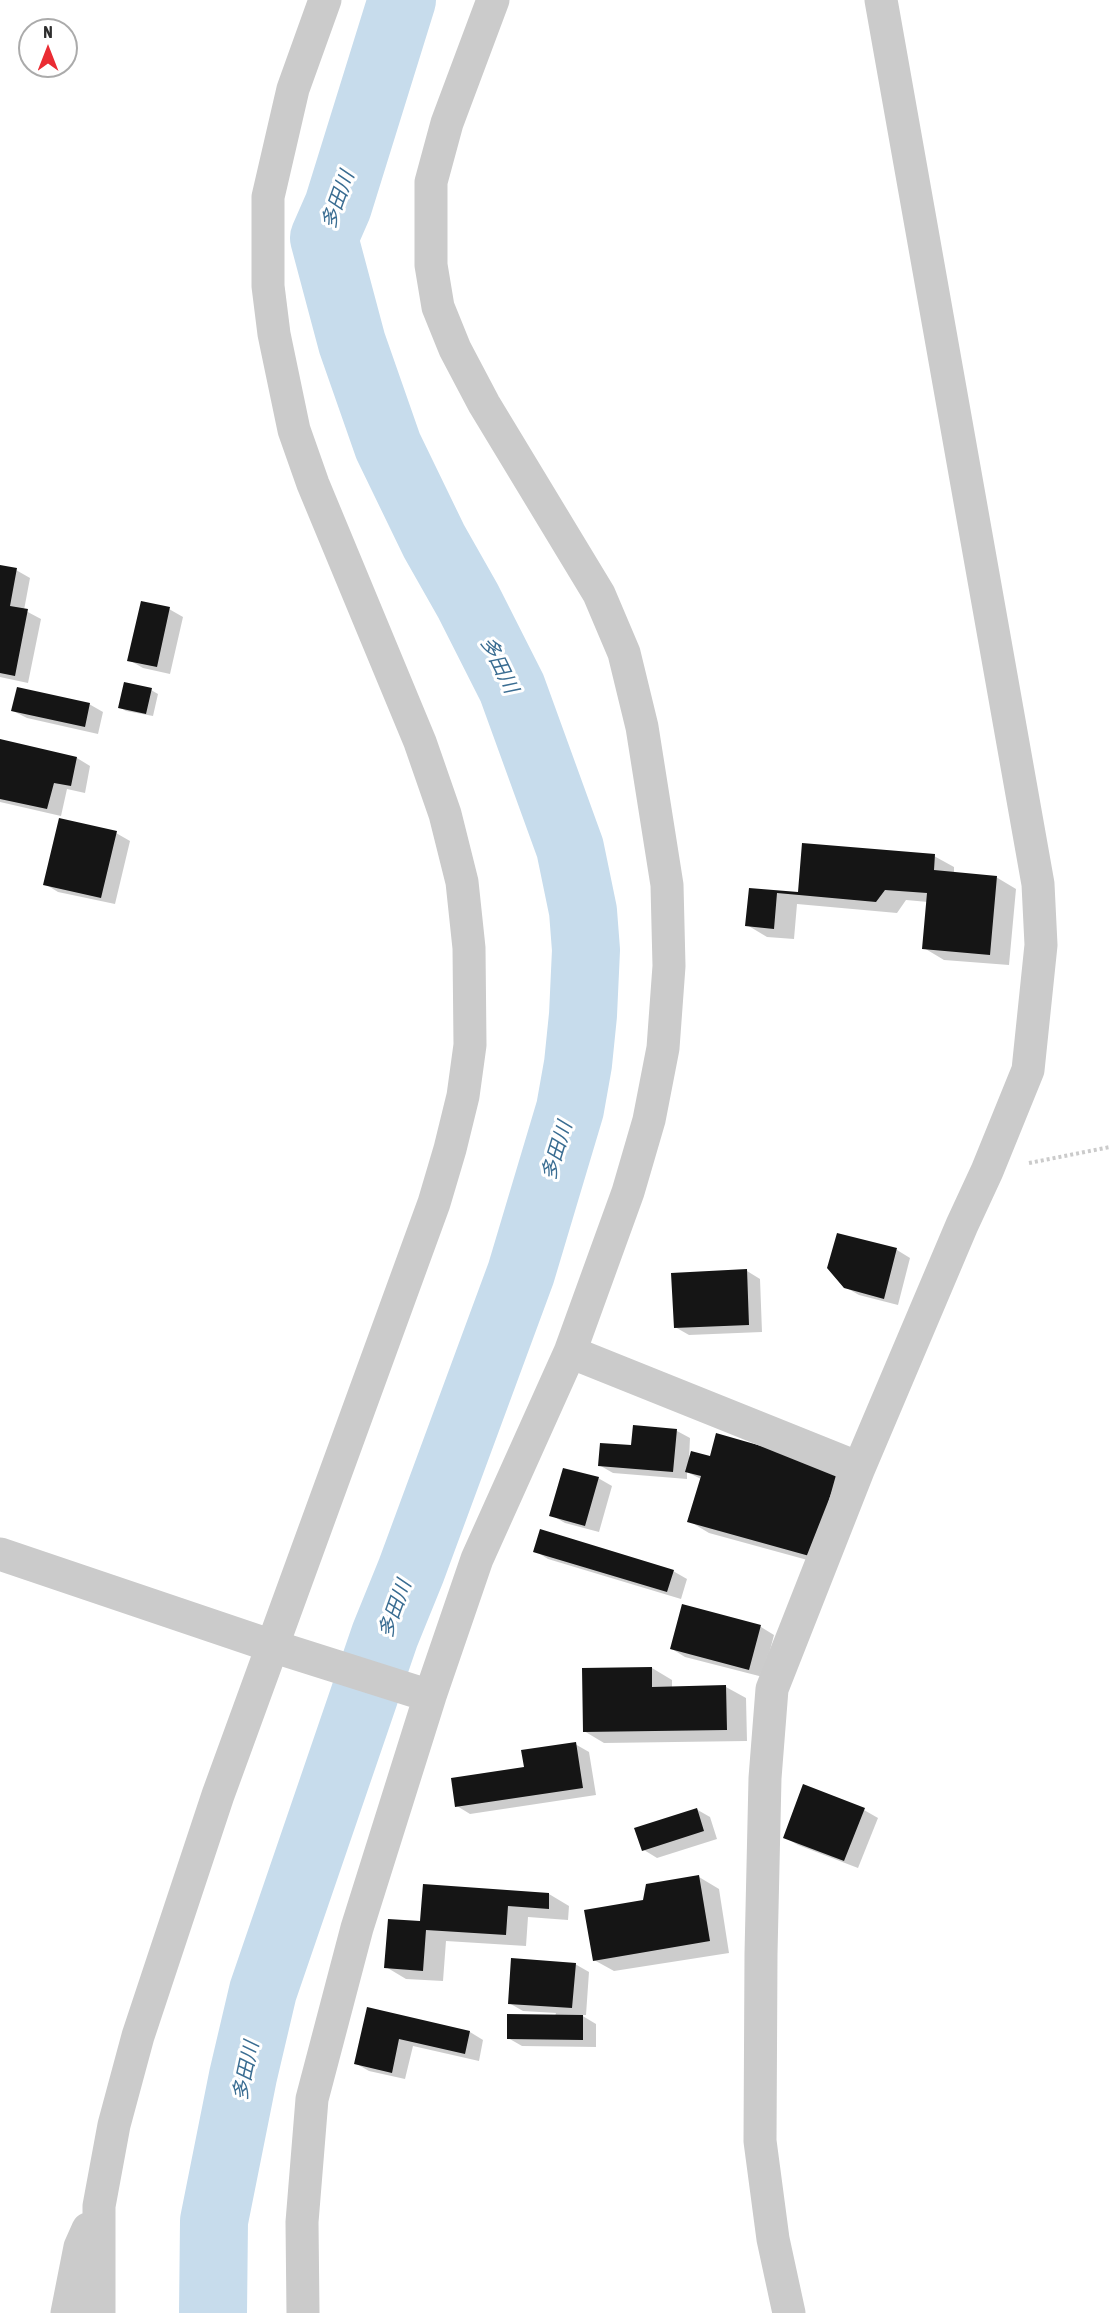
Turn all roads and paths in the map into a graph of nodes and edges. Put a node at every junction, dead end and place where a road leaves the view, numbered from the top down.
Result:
1 (325, 0) edge
2 (493, 0) edge
3 (881, 0) edge
4 (1110, 1147) edge
5 (987, 1171) junction
6 (570, 1352) junction
7 (859, 1467) junction
8 (0, 1554) edge
9 (284, 1649) junction
10 (419, 1692) junction
11 (99, 2206) junction
12 (68, 2313) edge
13 (99, 2313) edge
14 (303, 2313) edge
15 (789, 2313) edge

1 - 9 street
2 - 6 street
3 - 5 street
4 - 5 path
5 - 7 street
6 - 7 street
6 - 10 street
7 - 15 street
8 - 9 street
9 - 10 street
9 - 11 street
10 - 14 street
11 - 12 street
11 - 13 street

